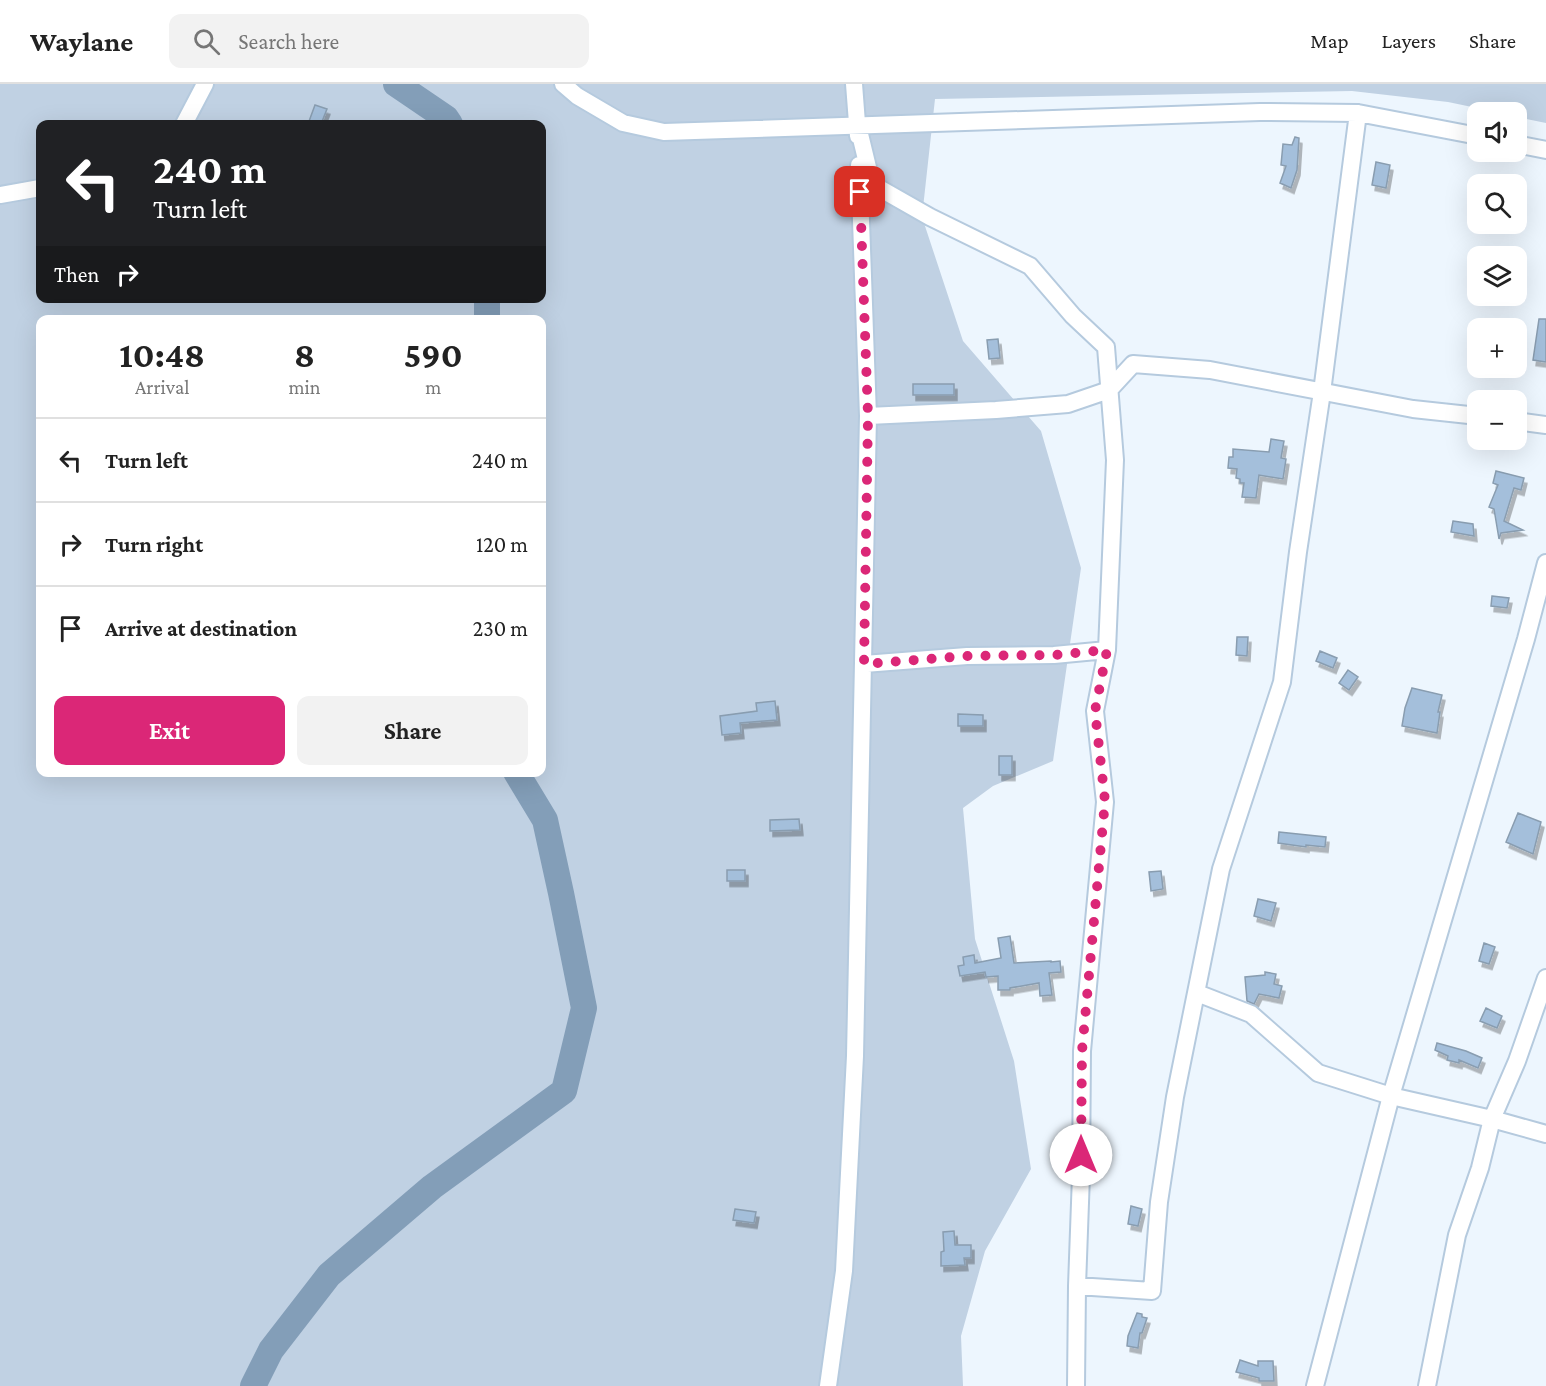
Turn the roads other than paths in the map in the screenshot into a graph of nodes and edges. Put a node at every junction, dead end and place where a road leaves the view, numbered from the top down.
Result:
1 (205, 84) edge
2 (563, 84) edge
3 (854, 84) edge
4 (1358, 113) junction
5 (186, 120) edge
6 (858, 126) junction
7 (1467, 134) edge
8 (1527, 146) edge
9 (1546, 150) edge
10 (36, 189) edge
11 (0, 195) edge
12 (1110, 390) junction
13 (1322, 392) junction
14 (868, 416) junction
15 (1467, 416) edge
16 (1527, 422) edge
17 (1546, 425) edge
18 (1546, 562) edge
19 (1107, 650) junction
20 (864, 664) junction
21 (1546, 978) edge
22 (1197, 993) junction
23 (1391, 1096) junction
24 (1492, 1119) junction
25 (1546, 1134) edge
26 (1077, 1286) junction
27 (828, 1386) edge
28 (1076, 1386) edge
29 (1315, 1386) edge
30 (1427, 1386) edge

1 - 5 street
2 - 6 street
3 - 6 street
4 - 6 street
4 - 7 street
4 - 13 street
6 - 12 street
6 - 14 street
8 - 9 street
10 - 11 street
12 - 13 street
12 - 14 street
12 - 19 street
13 - 15 street
13 - 22 street
14 - 20 street
16 - 17 street
18 - 23 street
19 - 20 street
19 - 26 street
20 - 27 street
21 - 24 street
22 - 23 street
22 - 26 street
23 - 24 street
23 - 29 street
24 - 25 street
24 - 30 street
26 - 28 street

